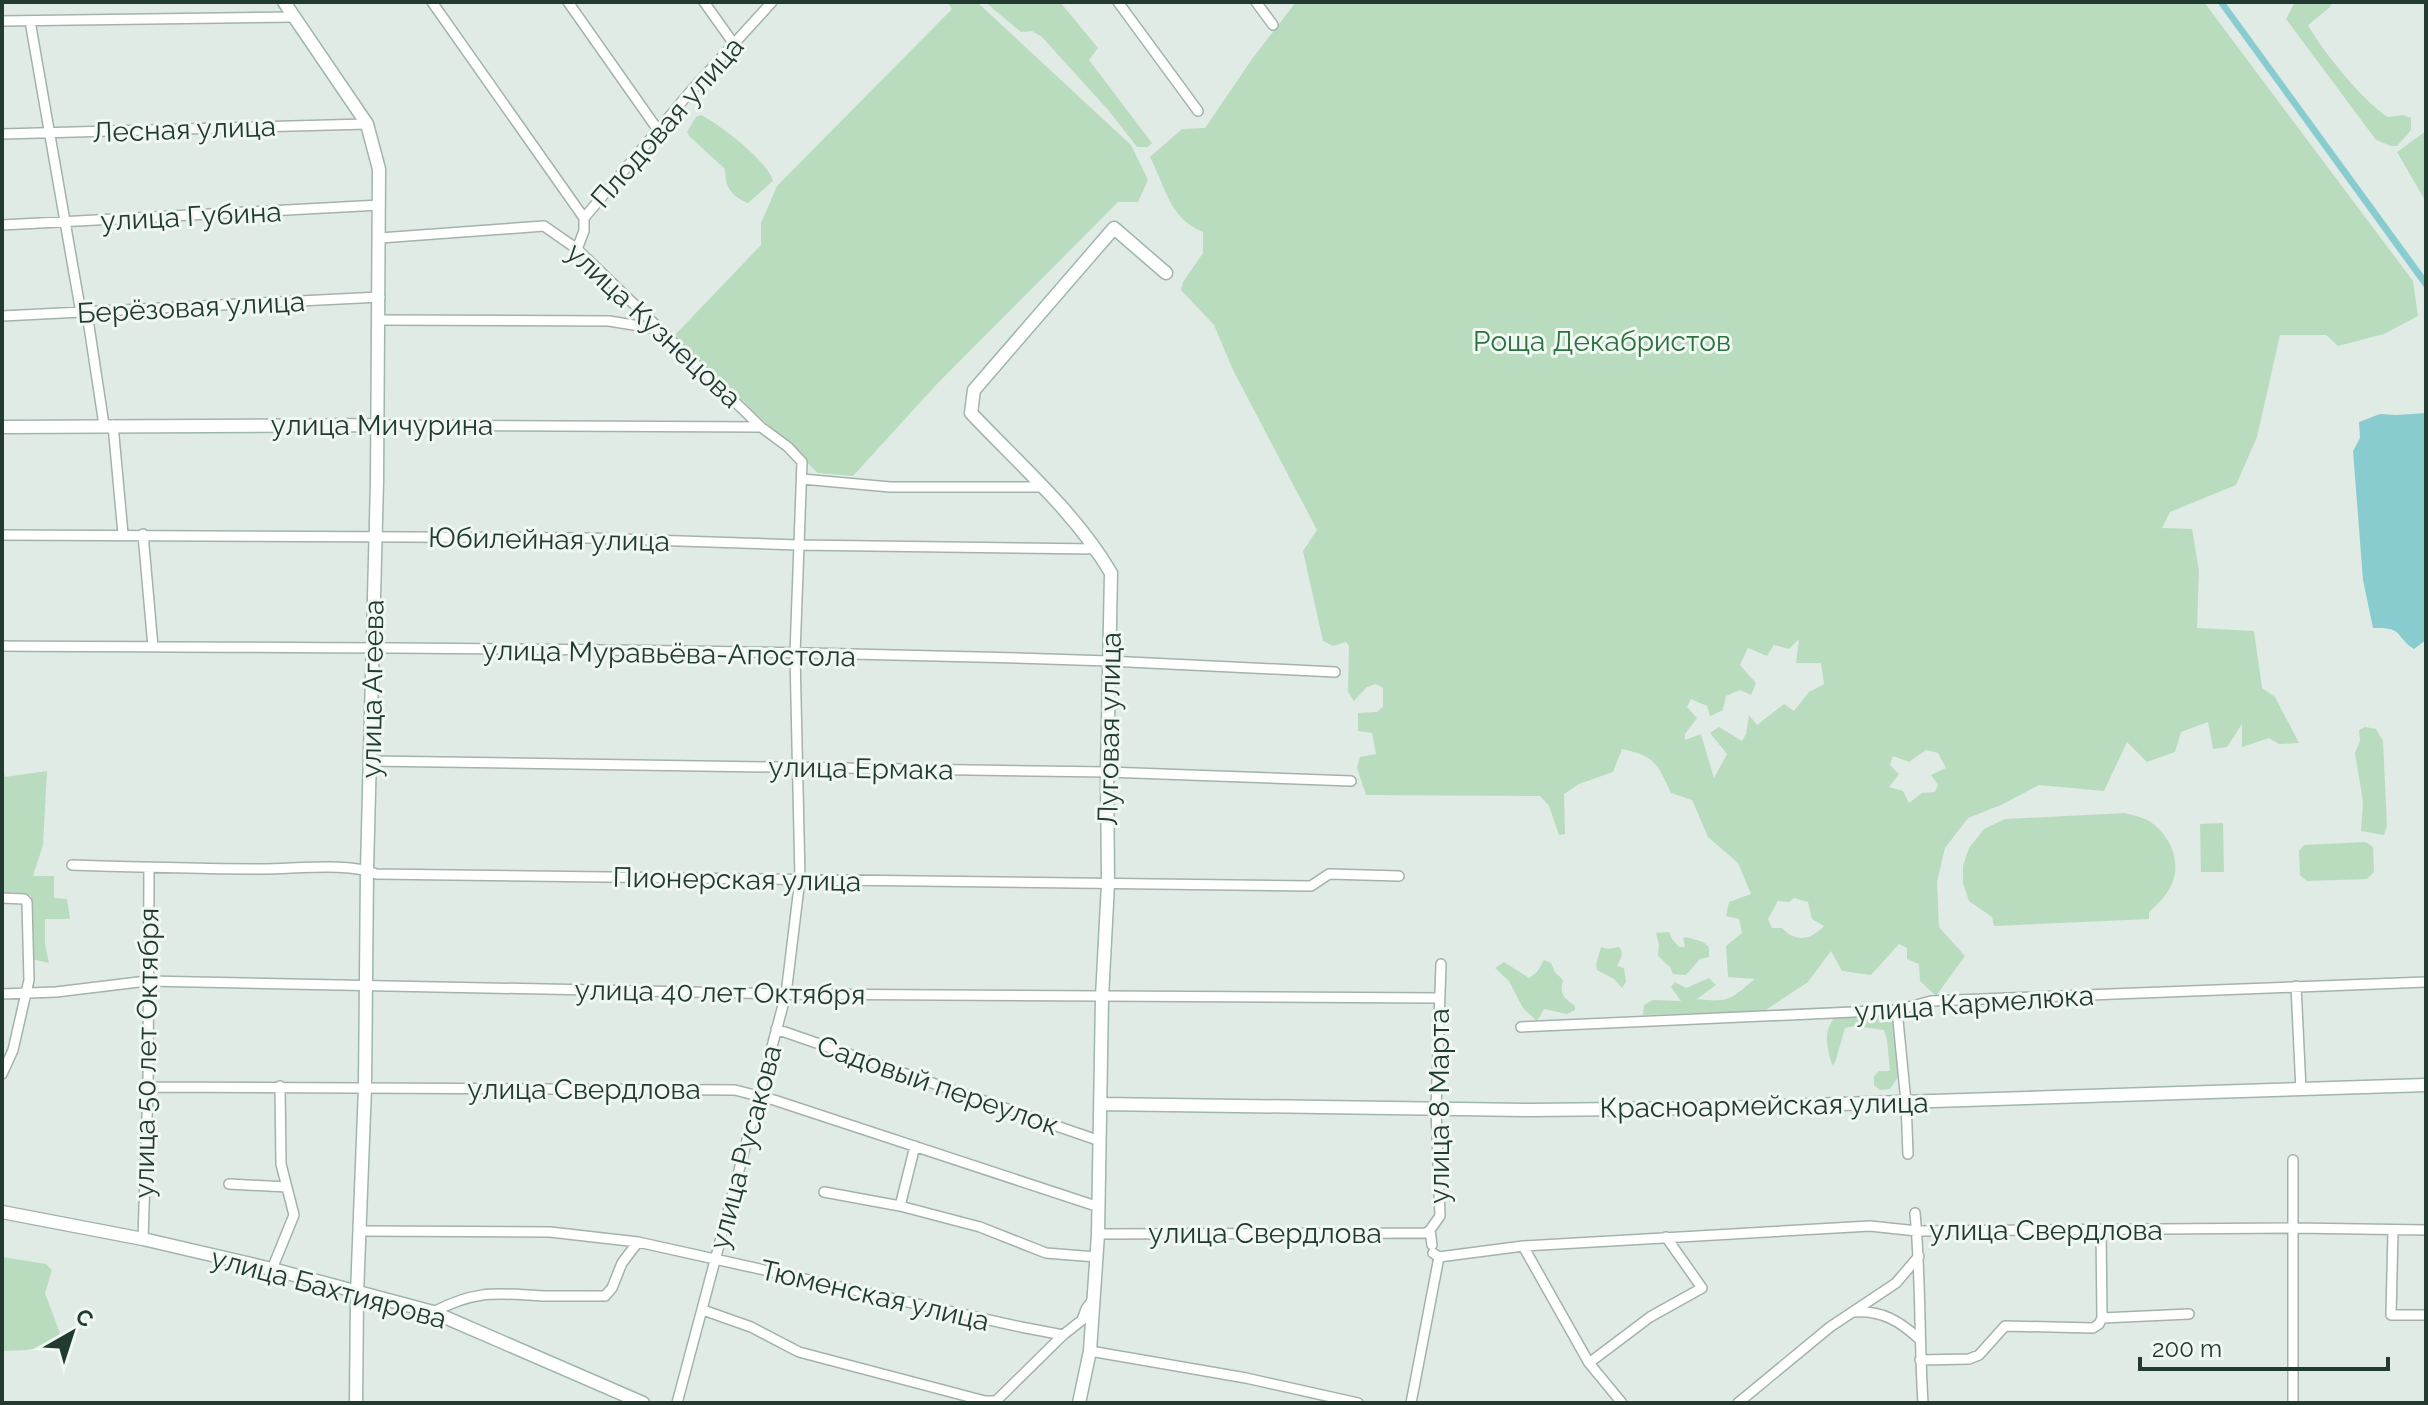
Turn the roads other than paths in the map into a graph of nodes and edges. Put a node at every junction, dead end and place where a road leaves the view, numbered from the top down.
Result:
1 (284, 2) edge
2 (432, 2) edge
3 (568, 2) edge
4 (704, 2) edge
5 (772, 2) edge
6 (1118, 2) edge
7 (1256, 2) edge
8 (293, 17) junction
9 (2, 21) edge
10 (30, 21) junction
11 (1273, 25) dead end
12 (734, 44) junction
13 (1198, 111) dead end
14 (367, 124) junction
15 (658, 130) junction
16 (48, 133) junction
17 (2, 134) edge
18 (380, 205) junction
19 (584, 218) junction
20 (65, 223) junction
21 (2, 225) edge
22 (380, 238) junction
23 (577, 249) junction
24 (1166, 273) dead end
25 (380, 297) junction
26 (84, 313) junction
27 (2, 316) edge
28 (378, 320) junction
29 (660, 329) junction
30 (109, 425) junction
31 (376, 425) junction
32 (2, 427) edge
33 (761, 427) junction
34 (802, 479) junction
35 (1042, 487) junction
36 (123, 534) junction
37 (143, 534) junction
38 (2, 535) edge
39 (376, 536) junction
40 (798, 545) junction
41 (1097, 549) junction
42 (2, 646) edge
43 (153, 647) junction
44 (373, 648) junction
45 (795, 654) junction
46 (1108, 661) junction
47 (1335, 672) dead end
48 (370, 761) junction
49 (797, 766) junction
50 (1107, 772) junction
51 (1351, 781) dead end
52 (72, 865) dead end
53 (149, 868) junction
54 (367, 870) junction
55 (1399, 876) dead end
56 (800, 879) junction
57 (1108, 884) junction
58 (2, 898) edge
59 (1441, 964) dead end
60 (147, 981) junction
61 (2426, 982) edge
62 (366, 984) junction
63 (2296, 986) junction
64 (25, 993) junction
65 (2, 994) edge
66 (786, 994) junction
67 (1102, 997) junction
68 (1438, 998) junction
69 (1897, 1010) junction
70 (1521, 1027) dead end
71 (776, 1029) junction
72 (2, 1074) edge
73 (2426, 1085) edge
74 (280, 1086) junction
75 (148, 1087) junction
76 (365, 1087) junction
77 (2301, 1090) junction
78 (759, 1096) junction
79 (1906, 1102) junction
80 (1101, 1104) junction
81 (1436, 1109) junction
82 (1100, 1141) junction
83 (915, 1146) junction
84 (1908, 1154) dead end
85 (2293, 1160) dead end
86 (229, 1184) dead end
87 (287, 1187) junction
88 (824, 1192) dead end
89 (900, 1206) junction
90 (1099, 1207) junction
91 (2, 1212) edge
92 (1915, 1213) dead end
93 (2294, 1228) junction
94 (2101, 1229) junction
95 (1430, 1230) junction
96 (2393, 1230) junction
97 (2426, 1230) edge
98 (361, 1231) junction
99 (1917, 1231) junction
100 (1098, 1234) junction
101 (1666, 1237) junction
102 (143, 1239) junction
103 (638, 1242) junction
104 (1523, 1246) junction
105 (1434, 1252) junction
106 (1919, 1256) junction
107 (1096, 1257) junction
108 (716, 1259) junction
109 (272, 1269) junction
110 (357, 1294) junction
111 (1095, 1298) junction
112 (703, 1310) junction
113 (433, 1312) junction
114 (1854, 1312) junction
115 (2189, 1314) dead end
116 (2426, 1315) edge
117 (2102, 1318) junction
118 (1063, 1335) junction
119 (1919, 1339) junction
120 (1090, 1351) junction
121 (1920, 1360) junction
122 (1589, 1363) junction
123 (356, 1403) edge
124 (643, 1403) edge
125 (677, 1403) edge
126 (1079, 1403) edge
127 (1358, 1403) edge
128 (1411, 1403) edge
129 (1622, 1403) edge
130 (1738, 1403) edge
131 (1923, 1403) edge
132 (2293, 1403) edge

1 - 8 street, улица Агеева
2 - 19 street, улица Кузнецова
3 - 15 street
4 - 12 street
5 - 12 street, Плодовая улица
6 - 13 street
7 - 11 street
8 - 10 street
8 - 14 street, улица Агеева
9 - 10 street
10 - 16 street
12 - 15 street, Плодовая улица
14 - 16 street, Лесная улица
14 - 18 street, улица Агеева
15 - 19 street, Плодовая улица
16 - 17 street, Лесная улица
16 - 20 street
18 - 20 street, улица Губина
18 - 22 street, улица Агеева
19 - 23 street, Плодовая улица
20 - 21 street, улица Губина
20 - 26 street
22 - 23 street, улица Кузнецова
22 - 25 street, улица Агеева
23 - 29 street, улица Кузнецова
24 - 35 street, Луговая улица
25 - 26 street, Берёзовая улица
25 - 28 street, улица Агеева
26 - 27 street, Берёзовая улица
26 - 30 street
28 - 29 street
28 - 31 street, улица Агеева
29 - 33 street, улица Кузнецова
30 - 31 street, улица Мичурина
30 - 32 street, улица Мичурина
30 - 36 street
31 - 33 street, улица Мичурина
31 - 39 street, улица Агеева
33 - 34 street, улица Русакова
34 - 35 street
34 - 40 street, улица Русакова
35 - 41 street, Луговая улица
36 - 37 street, Юбилейная улица
36 - 38 street, Юбилейная улица
37 - 39 street, Юбилейная улица
37 - 43 street
39 - 40 street, Юбилейная улица
39 - 44 street, улица Агеева
40 - 41 street, Юбилейная улица
40 - 45 street, улица Русакова
41 - 46 street, Луговая улица
42 - 43 street, улица Муравьёва-Апостола
43 - 44 street, улица Муравьёва-Апостола
44 - 45 street, улица Муравьёва-Апостола
44 - 48 street, улица Агеева
45 - 46 street, улица Муравьёва-Апостола
45 - 49 street, улица Русакова
46 - 47 street, улица Муравьёва-Апостола
46 - 50 street, Луговая улица
48 - 49 street, улица Ермака
48 - 54 street, улица Агеева
49 - 50 street, улица Ермака
49 - 56 street, улица Русакова
50 - 51 street, улица Ермака
50 - 57 street, Луговая улица
52 - 53 street, Пионерская улица
53 - 54 street, Пионерская улица
53 - 60 street, улица 50 лет Октября
54 - 56 street, Пионерская улица
54 - 62 street, улица Агеева
55 - 57 street, Пионерская улица
56 - 57 street, Пионерская улица
56 - 66 street, улица Русакова
57 - 67 street, Луговая улица
58 - 64 street
59 - 68 street, улица 8 Марта
60 - 62 street, улица 40 лет Октября
60 - 64 street, улица 40 лет Октября
60 - 75 street, улица 50 лет Октября
61 - 63 street, улица Кармелюка
62 - 66 street, улица 40 лет Октября
62 - 76 street, улица Агеева
63 - 69 street, улица Кармелюка
63 - 77 street
64 - 65 street, улица 40 лет Октября
64 - 72 street
66 - 67 street, улица 40 лет Октября
66 - 71 street, улица Русакова
67 - 68 street, улица 40 лет Октября
67 - 80 street, Луговая улица
68 - 81 street, улица 8 Марта
69 - 70 street, улица Кармелюка
69 - 79 street
71 - 78 street, улица Русакова
71 - 82 street, Садовый переулок
73 - 77 street, Красноармейская улица
74 - 75 street, улица Свердлова
74 - 76 street, улица Свердлова
74 - 87 street
75 - 102 street, улица 50 лет Октября
76 - 78 street, улица Свердлова
76 - 98 street, улица Агеева
77 - 79 street, Красноармейская улица
78 - 83 street, улица Свердлова
78 - 108 street, улица Русакова
79 - 81 street, Красноармейская улица
79 - 84 street
80 - 81 street, Красноармейская улица
80 - 82 street, Луговая улица
81 - 95 street, улица 8 Марта
82 - 90 street, Луговая улица
83 - 89 street
83 - 90 street, улица Свердлова
85 - 93 street
86 - 87 street
87 - 109 street
88 - 89 street
89 - 107 street
90 - 100 street, Луговая улица
91 - 102 street, улица Бахтиярова
92 - 99 street
93 - 94 street, улица Свердлова
93 - 96 street, улица Свердлова
93 - 132 street
94 - 99 street, улица Свердлова
94 - 117 street
95 - 100 street, улица Свердлова
95 - 105 street, улица 8 Марта
96 - 97 street, улица Свердлова
96 - 116 street
98 - 103 street, Тюменская улица
98 - 110 street, улица Агеева
99 - 101 street, улица Свердлова
99 - 106 street
100 - 107 street, Луговая улица
101 - 104 street, улица Свердлова
101 - 122 street
102 - 109 street, улица Бахтиярова
103 - 108 street, Тюменская улица
103 - 113 street
104 - 105 street, улица Свердлова
104 - 122 street
105 - 128 street, улица 8 Марта
106 - 114 street, улица Свердлова
106 - 119 street
107 - 111 street, Луговая улица
108 - 112 street, улица Русакова
108 - 118 street, Тюменская улица
109 - 110 street, улица Бахтиярова
110 - 113 street, улица Бахтиярова
110 - 123 street, улица Агеева
111 - 118 street
111 - 120 street, Луговая улица
112 - 118 street
112 - 125 street, улица Русакова
113 - 124 street, улица Бахтиярова
114 - 119 street
114 - 130 street, улица Свердлова
115 - 117 street
117 - 121 street
119 - 121 street
120 - 126 street, Луговая улица
120 - 127 street
121 - 131 street
122 - 129 street

